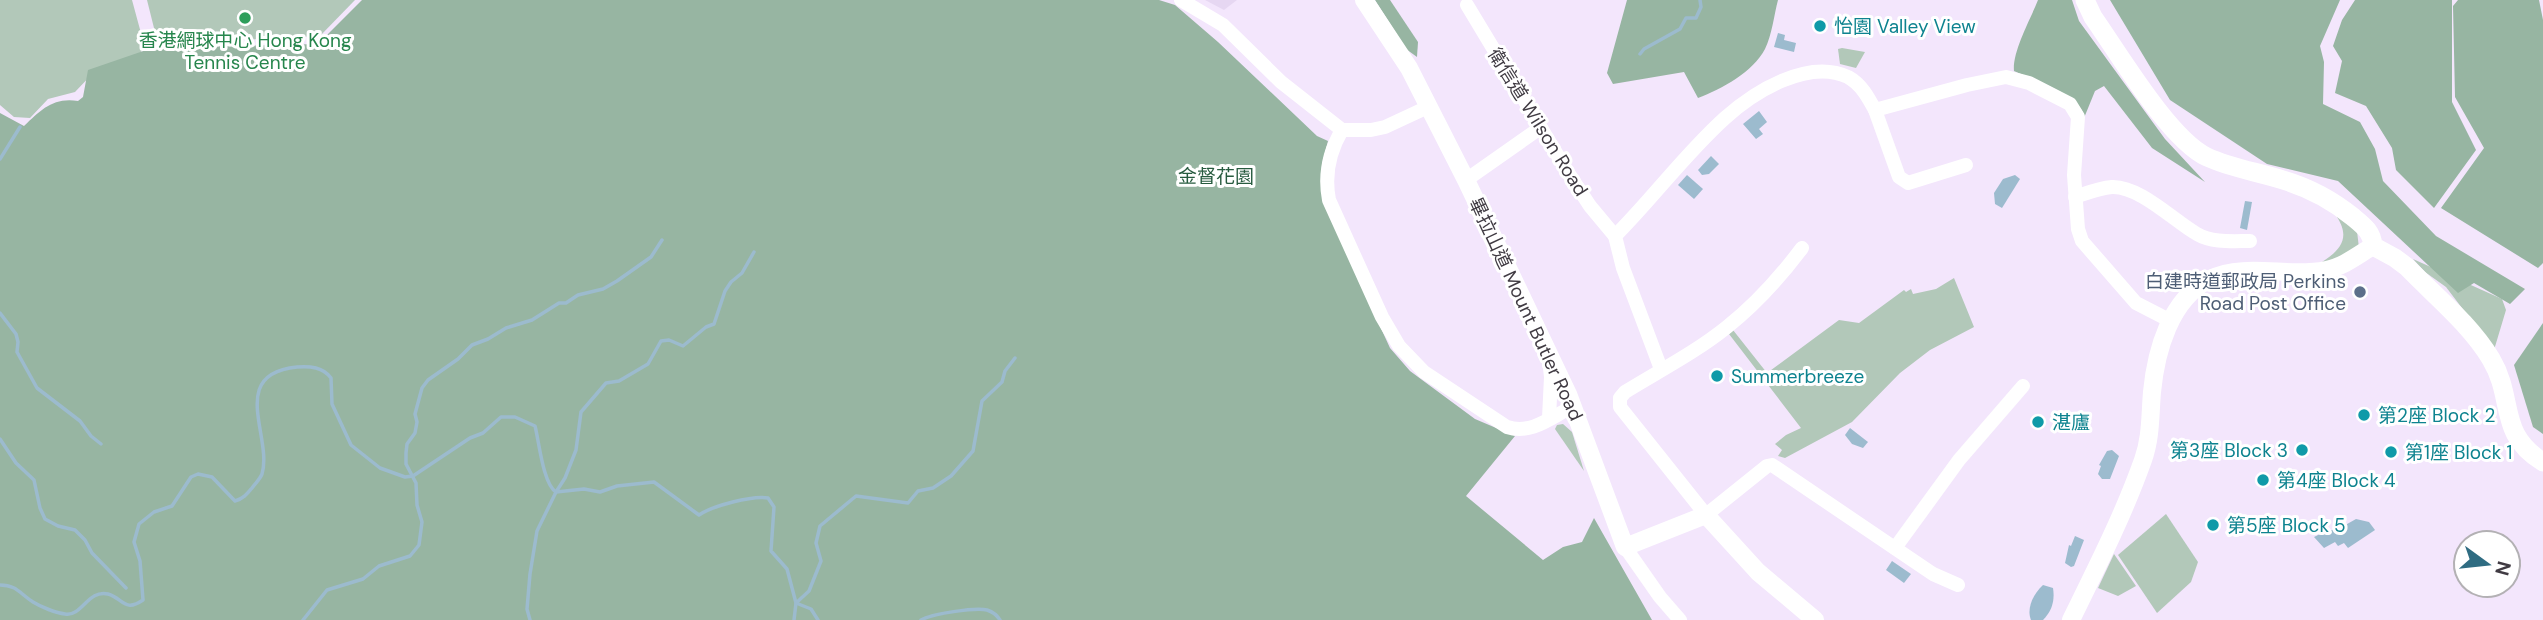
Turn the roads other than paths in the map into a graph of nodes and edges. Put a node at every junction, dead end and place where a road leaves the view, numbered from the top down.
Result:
1 (1181, 0) edge
2 (1364, 0) edge
3 (2085, 0) edge
4 (1467, 5) dead end
5 (1429, 107) junction
6 (1875, 110) junction
7 (1540, 128) junction
8 (1342, 130) junction
9 (1966, 165) dead end
10 (1466, 180) junction
11 (2075, 197) junction
12 (1615, 236) junction
13 (2250, 241) dead end
14 (2373, 246) junction
15 (1802, 248) dead end
16 (2171, 321) junction
17 (1549, 353) junction
18 (1661, 369) junction
19 (2023, 386) dead end
20 (1574, 406) junction
21 (1549, 418) junction
22 (2543, 462) edge
23 (1706, 515) junction
24 (1625, 547) junction
25 (1895, 548) junction
26 (1958, 584) dead end
27 (1680, 620) edge
28 (1815, 620) edge
29 (2071, 620) edge

1 - 8 street
2 - 5 street, 畢拉山道 Mount Butler Road
3 - 14 main road
4 - 7 street, 衛信道 Wilson Road
5 - 8 street
5 - 10 street, 畢拉山道 Mount Butler Road
6 - 9 street
6 - 11 street
6 - 12 street
7 - 10 street
7 - 12 street, 衛信道 Wilson Road
8 - 21 street
10 - 17 street, 畢拉山道 Mount Butler Road
11 - 13 street
11 - 16 street
12 - 18 street
14 - 16 street
14 - 22 main road
15 - 18 street
16 - 29 street
17 - 20 street, 畢拉山道 Mount Butler Road
17 - 21 street
18 - 23 street
19 - 25 street
20 - 21 street
20 - 24 street, 畢拉山道 Mount Butler Road
23 - 24 street
23 - 25 street
23 - 28 street
24 - 27 street, 畢拉山道 Mount Butler Road
25 - 26 street

